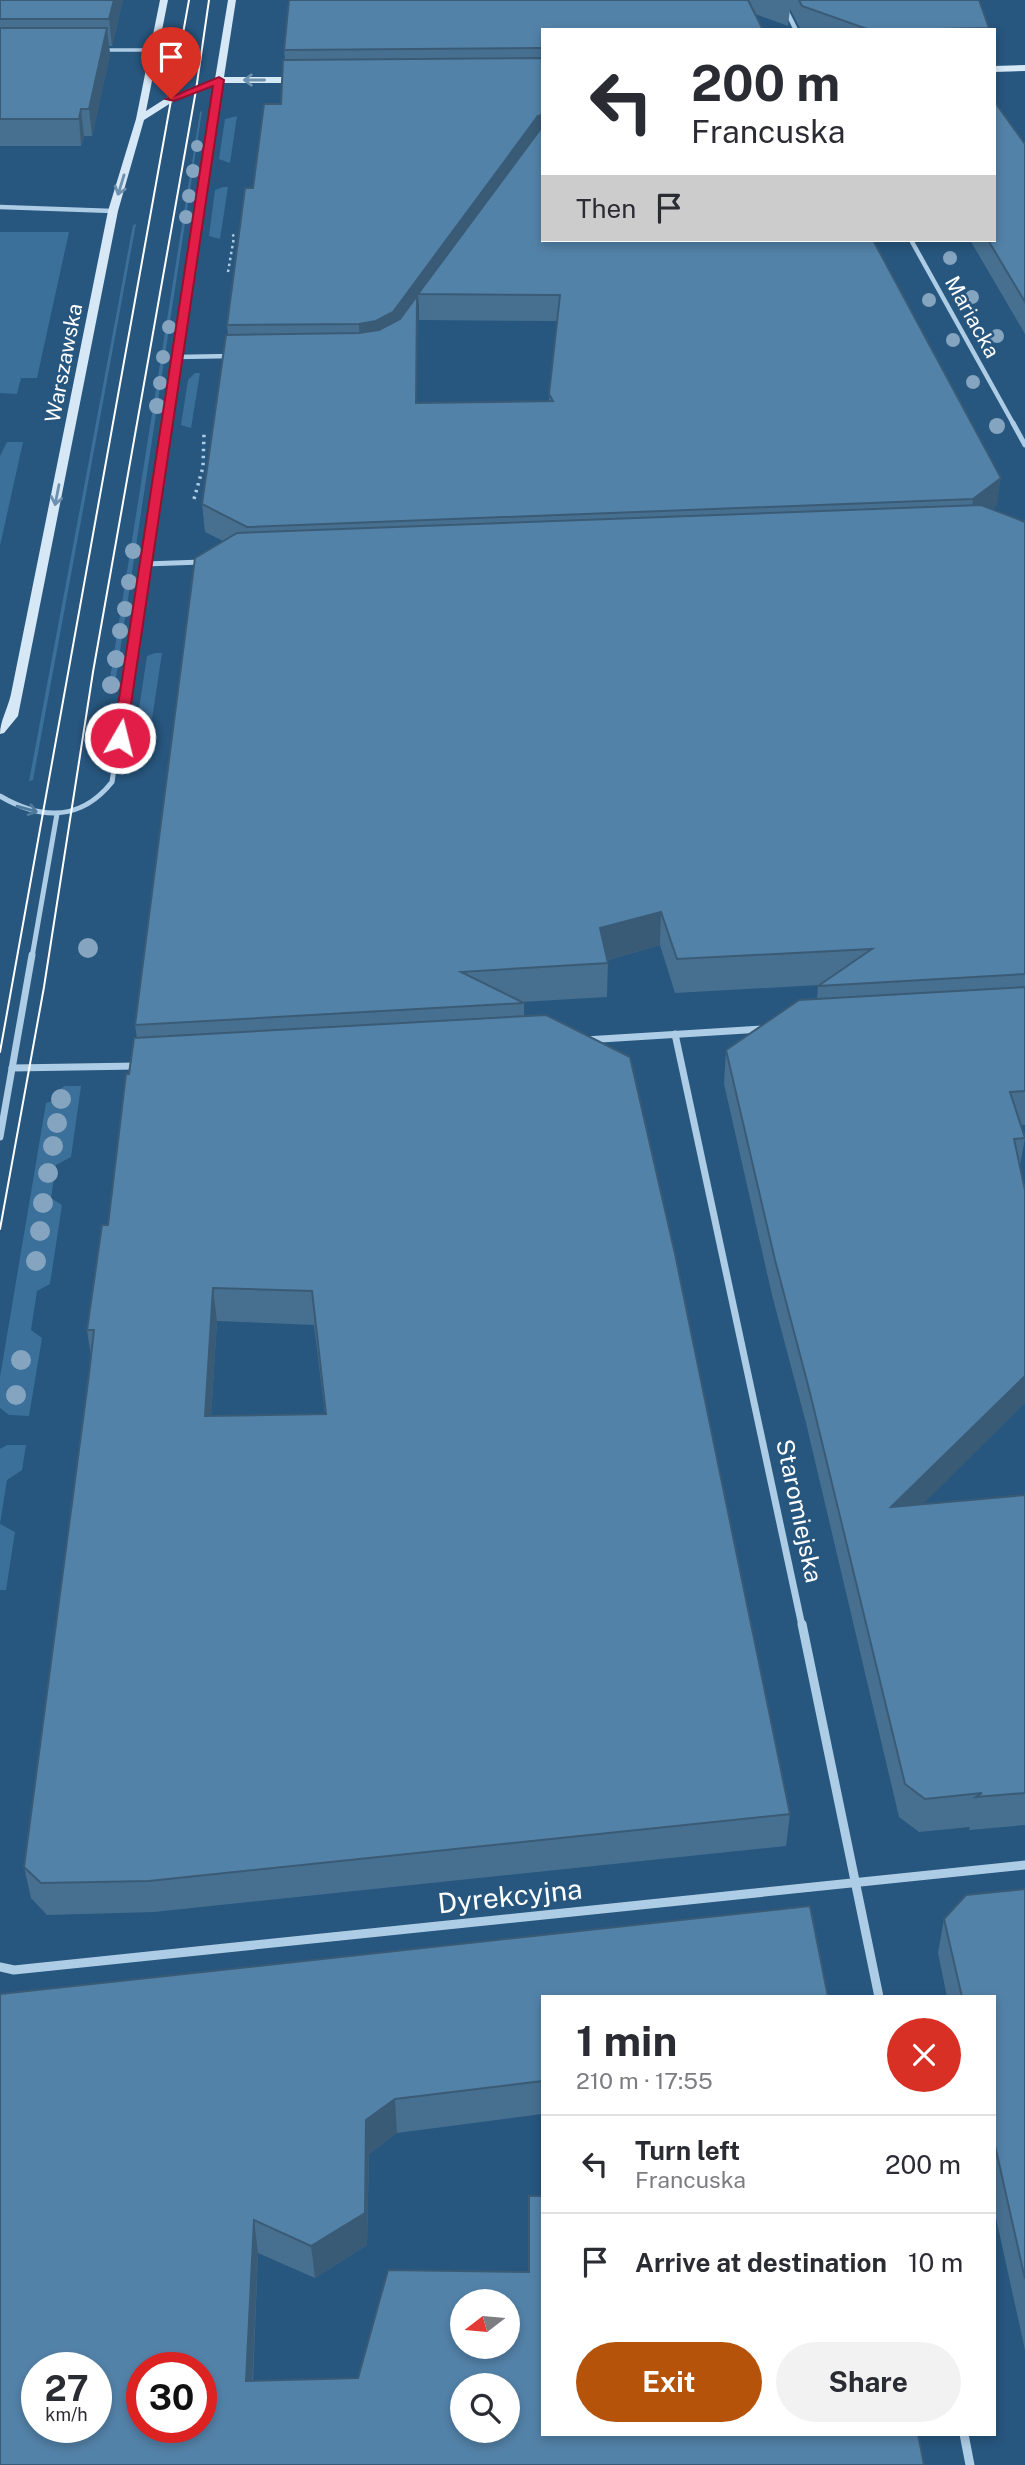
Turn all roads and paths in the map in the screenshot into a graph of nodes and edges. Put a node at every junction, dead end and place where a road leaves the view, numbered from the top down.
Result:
1 (164, 0) edge
2 (232, 0) edge
3 (781, 0) edge
4 (795, 28) edge
5 (97, 50) edge
6 (153, 50) junction
7 (1025, 68) edge
8 (996, 69) edge
9 (219, 80) junction
10 (312, 80) edge
11 (140, 119) junction
12 (0, 207) edge
13 (113, 211) junction
14 (912, 242) edge
15 (237, 356) edge
16 (177, 357) junction
17 (1025, 445) edge
18 (217, 562) edge
19 (145, 564) junction
20 (0, 731) edge
21 (0, 796) edge
22 (57, 814) junction
23 (771, 1029) edge
24 (675, 1034) junction
25 (578, 1040) edge
26 (146, 1066) edge
27 (12, 1068) junction
28 (0, 1137) edge
29 (1025, 1866) edge
30 (857, 1882) junction
31 (0, 1968) edge
32 (879, 1995) edge
33 (964, 2436) edge
34 (970, 2465) edge

1 - 6 street, Warszawska
2 - 9 street
3 - 4 street
5 - 6 lane
6 - 11 street, Warszawska
7 - 8 street
10 -> 9 street
9 - 11 street
9 - 16 street
11 -> 13 street, Warszawska
12 - 13 street
13 -> 20 street, Warszawska
14 - 17 street, Mariacka
15 - 16 street
16 - 19 street
18 - 19 street
19 - 22 street
21 -> 22 street
22 - 27 street
23 - 24 street
24 - 25 street
24 - 30 street, Staromiejska
26 - 27 street
27 - 28 street
29 - 30 street, Dyrekcyjna
30 - 31 street, Dyrekcyjna
30 - 32 street, Staromiejska
33 - 34 street

